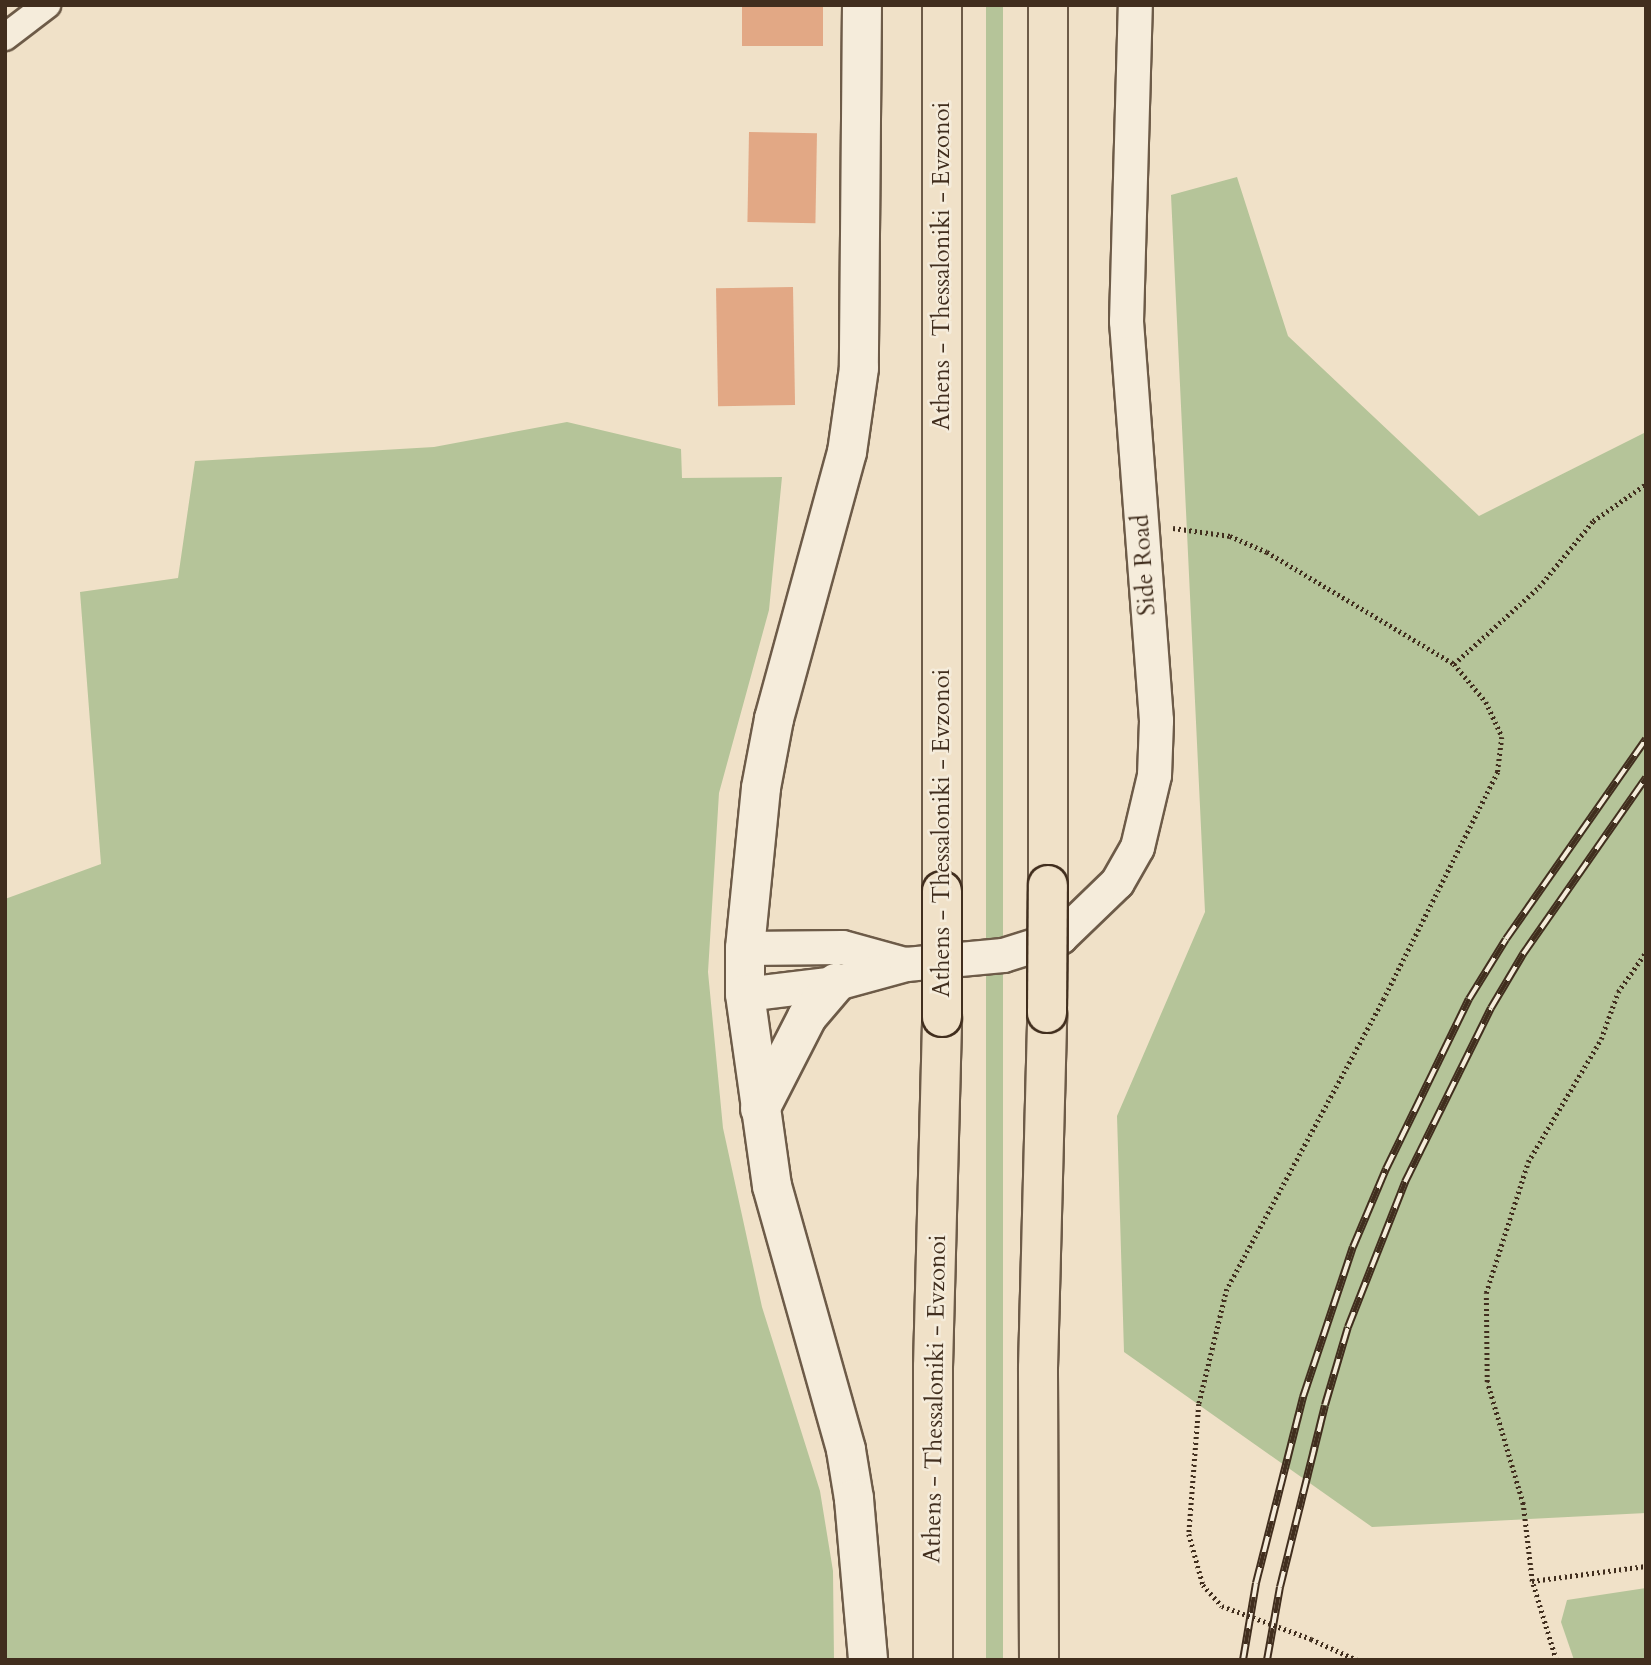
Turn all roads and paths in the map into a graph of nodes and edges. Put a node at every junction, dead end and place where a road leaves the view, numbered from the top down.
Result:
1 (47, 5) edge
2 (862, 5) edge
3 (942, 5) edge
4 (1048, 5) edge
5 (1135, 5) edge
6 (5, 37) edge
7 (1646, 484) edge
8 (1141, 526) junction
9 (1454, 664) junction
10 (745, 948) junction
11 (1646, 952) edge
12 (906, 964) junction
13 (836, 984) junction
14 (745, 994) junction
15 (760, 1109) junction
16 (1646, 1566) edge
17 (1532, 1581) junction
18 (868, 1660) edge
19 (933, 1660) edge
20 (1039, 1660) edge
21 (1357, 1660) edge
22 (1556, 1660) edge

1 - 6 street
2 - 10 main road
3 - 19 highway, Athens - Thessaloniki - Evzonoi, bridge
4 - 20 highway, bridge
5 - 8 street, Side Road
7 - 9 path
8 - 9 path
8 - 12 street, Side Road
9 - 21 path, bridge
10 - 12 street, Side Road
10 - 14 main road
11 - 17 path
12 - 13 street, Side Road
13 - 14 street, Side Road
13 - 15 main road
14 - 15 main road
15 - 18 main road
16 - 17 path
17 - 22 path

